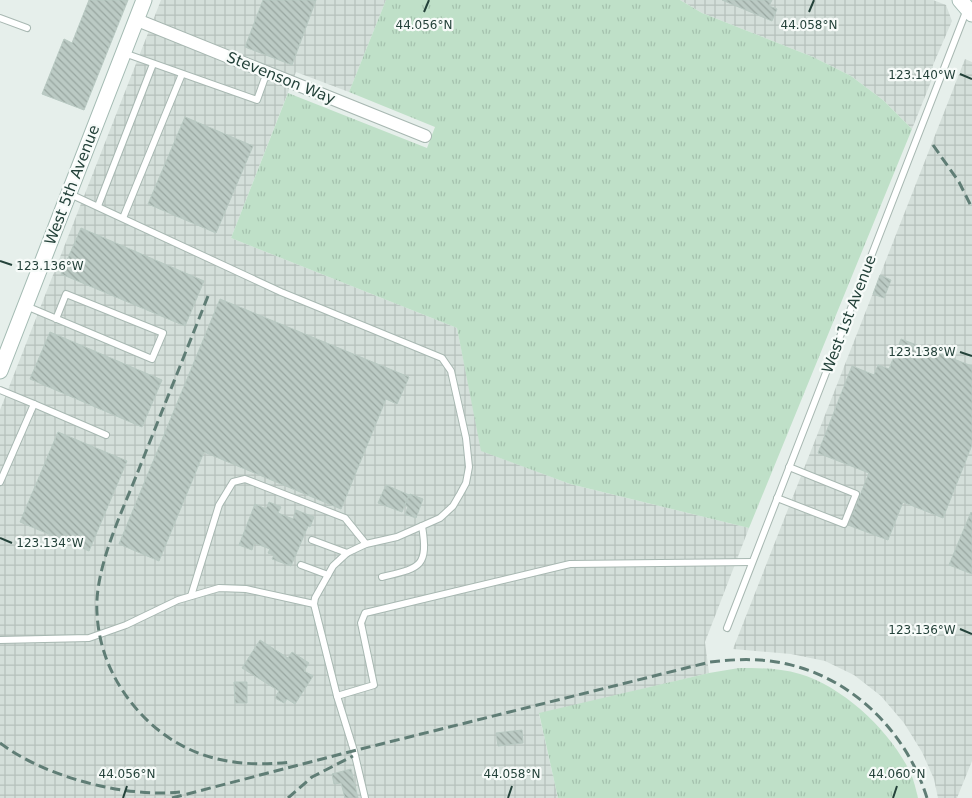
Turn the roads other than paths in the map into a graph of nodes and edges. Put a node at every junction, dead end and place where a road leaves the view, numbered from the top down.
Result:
1 (144, 0) edge
2 (968, 6) edge
3 (0, 18) edge
4 (137, 20) junction
5 (27, 28) dead end
6 (124, 53) junction
7 (154, 64) junction
8 (267, 72) junction
9 (182, 74) junction
10 (425, 136) dead end
11 (69, 193) junction
12 (98, 206) junction
13 (124, 218) junction
14 (25, 306) junction
15 (56, 319) junction
16 (0, 370) edge
17 (0, 390) edge
18 (34, 404) junction
19 (106, 435) dead end
20 (789, 467) junction
21 (0, 482) edge
22 (777, 498) junction
23 (422, 526) junction
24 (312, 540) dead end
25 (366, 544) junction
26 (348, 553) junction
27 (752, 562) junction
28 (301, 564) dead end
29 (328, 574) junction
30 (382, 577) dead end
31 (191, 596) junction
32 (314, 604) junction
33 (727, 628) dead end
34 (0, 640) edge
35 (338, 696) junction
36 (365, 798) edge

1 - 4 street, West 5th Avenue
2 - 20 lane, West 1st Avenue
3 - 5 lane
4 - 6 street, West 5th Avenue
4 - 8 street, Stevenson Way
6 - 7 lane
6 - 11 street, West 5th Avenue
7 - 9 lane
7 - 12 lane
8 - 9 lane
8 - 10 street, Stevenson Way
9 - 13 lane
11 - 12 lane
11 - 14 street, West 5th Avenue
12 - 13 lane
13 - 23 lane
14 - 15 lane
14 - 16 street, West 5th Avenue
15 - 15 lane
17 - 18 lane
18 - 19 lane
18 - 21 lane
20 - 22 lane, West 1st Avenue
20 - 22 lane
22 - 27 lane, West 1st Avenue
23 - 25 lane
23 - 30 lane
24 - 26 lane
25 - 26 lane
25 - 31 lane
26 - 29 lane
27 - 33 lane, West 1st Avenue
27 - 35 lane
28 - 29 lane
29 - 32 lane
31 - 32 lane
31 - 34 lane
32 - 35 lane
35 - 36 lane

